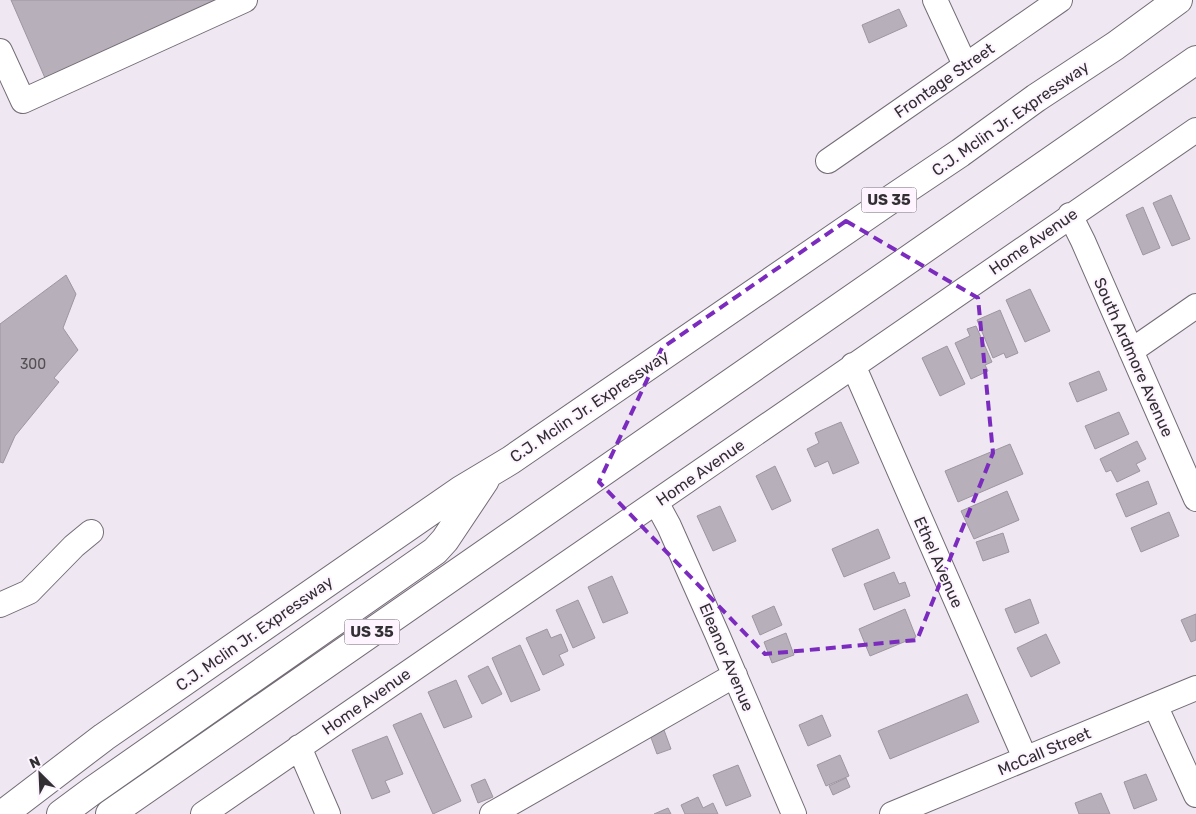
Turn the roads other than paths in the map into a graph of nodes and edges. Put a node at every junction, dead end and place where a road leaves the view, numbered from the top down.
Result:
1 (245, 0) edge
2 (935, 0) edge
3 (1060, 0) edge
4 (1178, 0) edge
5 (0, 51) edge
6 (1196, 60) edge
7 (965, 65) junction
8 (1196, 130) edge
9 (828, 161) dead end
10 (1070, 215) junction
11 (1196, 306) edge
12 (1131, 351) junction
13 (853, 365) junction
14 (490, 472) junction
15 (1196, 499) edge
16 (656, 502) junction
17 (91, 532) dead end
18 (0, 605) edge
19 (735, 675) junction
20 (1196, 688) edge
21 (1155, 704) junction
22 (299, 747) junction
23 (1026, 758) junction
24 (1196, 795) edge
25 (3, 814) edge
26 (61, 814) edge
27 (110, 814) edge
28 (203, 814) edge
29 (328, 814) edge
30 (492, 814) edge
31 (794, 814) edge
32 (892, 814) edge

1 - 5 street
2 - 7 street
3 - 7 street, Frontage Street
4 - 14 highway, C.J. Mclin Jr. Expressway / US 35
6 - 27 highway, US 35
7 - 9 street, Frontage Street
8 - 10 street, Home Avenue
10 - 12 street, South Ardmore Avenue
10 - 13 street, Home Avenue
11 - 12 street
12 - 15 street, South Ardmore Avenue
13 - 16 street, Home Avenue
13 - 23 street, Ethel Avenue
14 - 25 highway, C.J. Mclin Jr. Expressway / US 35
14 - 26 highway
16 - 19 street, Eleanor Avenue
16 - 22 street, Home Avenue
17 - 18 street
19 - 30 street
19 - 31 street, Eleanor Avenue
20 - 21 street, McCall Street
21 - 23 street, McCall Street
21 - 24 street
22 - 28 street, Home Avenue
22 - 29 street
23 - 32 street, McCall Street

